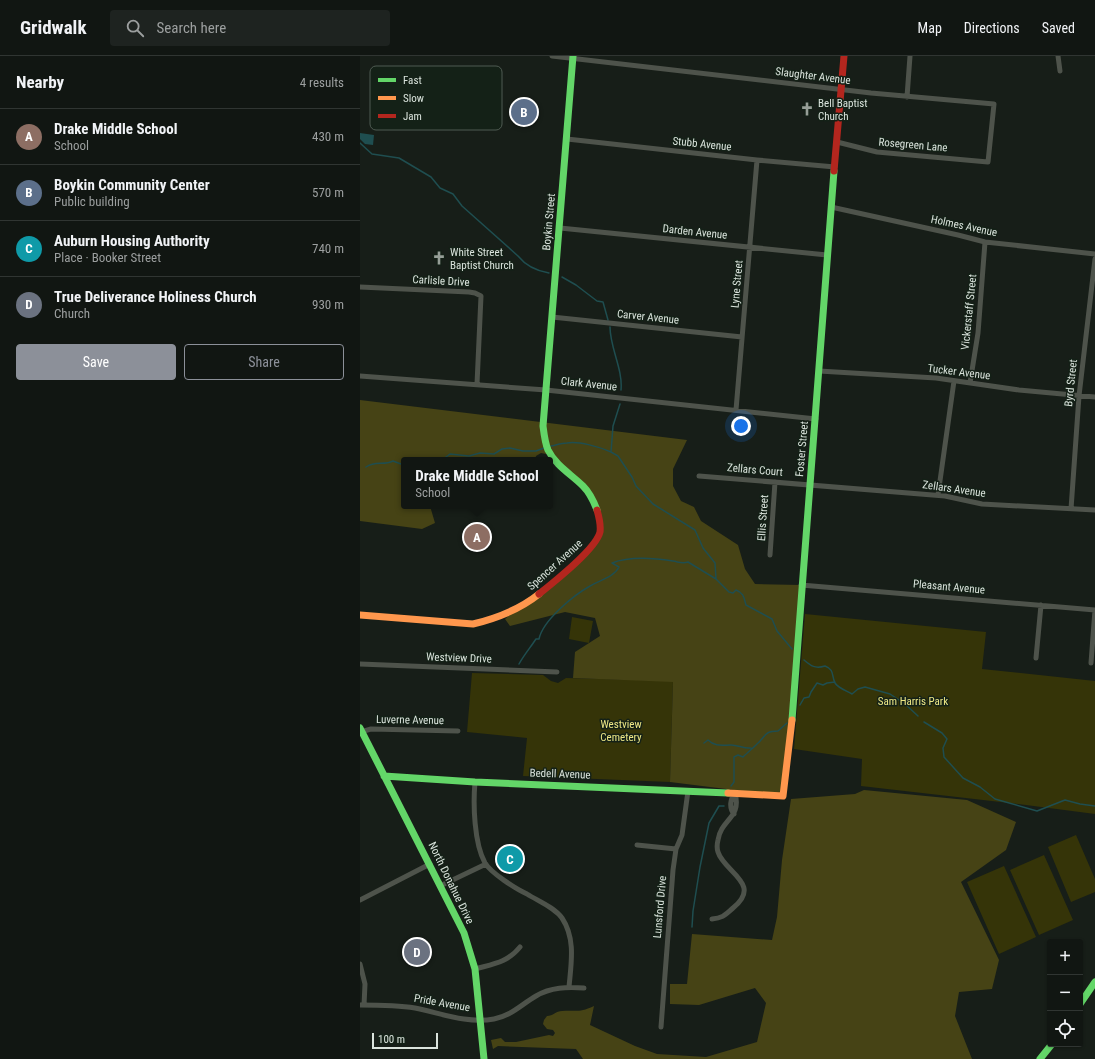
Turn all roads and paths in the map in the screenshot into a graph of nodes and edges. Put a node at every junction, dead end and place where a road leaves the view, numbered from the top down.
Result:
1 (552, 56) edge
2 (844, 56) edge
3 (910, 56) edge
4 (1058, 56) edge
5 (573, 57) edge
6 (1060, 71) dead end
7 (841, 90) junction
8 (907, 96) junction
9 (567, 139) junction
10 (837, 142) junction
11 (757, 160) junction
12 (988, 162) joint
13 (835, 167) junction
14 (831, 208) junction
15 (560, 228) junction
16 (985, 242) junction
17 (750, 248) junction
18 (1095, 254) edge
19 (827, 255) junction
20 (1095, 259) edge
21 (360, 286) edge
22 (552, 317) junction
23 (742, 337) junction
24 (819, 371) junction
25 (360, 376) edge
26 (954, 381) junction
27 (970, 383) junction
28 (477, 384) junction
29 (546, 390) junction
30 (1079, 396) junction
31 (1095, 397) edge
32 (736, 410) junction
33 (816, 419) junction
34 (552, 457) edge
35 (553, 458) edge
36 (699, 476) dead end
37 (775, 482) junction
38 (810, 485) junction
39 (938, 495) junction
40 (1071, 509) junction
41 (1095, 510) edge
42 (770, 555) dead end
43 (801, 585) junction
44 (1041, 605) junction
45 (1095, 610) edge
46 (360, 615) edge
47 (1036, 658) dead end
48 (1091, 663) dead end
49 (360, 664) edge
50 (557, 672) dead end
51 (361, 731) edge
52 (458, 731) dead end
53 (384, 776) junction
54 (475, 782) junction
55 (688, 791) junction
56 (735, 793) junction
57 (637, 845) dead end
58 (676, 849) junction
59 (430, 864) junction
60 (486, 864) junction
61 (440, 886) junction
62 (360, 900) edge
63 (712, 919) dead end
64 (520, 947) dead end
65 (360, 964) edge
66 (475, 969) junction
67 (1095, 982) edge
68 (569, 987) junction
69 (584, 988) dead end
70 (1083, 1000) edge
71 (362, 1005) edge
72 (481, 1020) junction
73 (661, 1027) dead end
74 (1050, 1047) edge
75 (484, 1059) edge
76 (1040, 1059) edge

1 - 5 street, Slaughter Avenue
2 - 7 street, Foster Street
3 - 8 street
4 - 6 street
5 - 7 street, Slaughter Avenue
5 - 9 street, Boykin Street
7 - 8 street, Slaughter Avenue
7 - 10 street, Foster Street
8 - 12 street, Slaughter Avenue
9 - 11 street, Stubb Avenue
9 - 15 street, Boykin Street
10 - 12 street, Rosegreen Lane
10 - 13 street, Foster Street
11 - 13 street, Stubb Avenue
11 - 17 street, Lyne Street
13 - 14 street, Foster Street
14 - 16 street, Holmes Avenue
14 - 19 street, Foster Street
15 - 17 street, Darden Avenue
15 - 22 street, Boykin Street
16 - 18 street, Holmes Avenue
16 - 27 street, Vickerstaff Street
17 - 19 street, Darden Avenue
17 - 23 street, Lyne Street
19 - 24 street, Foster Street
20 - 30 street, Byrd Street
21 - 28 street, Carlisle Drive
22 - 23 street, Carver Avenue
22 - 29 street, Boykin Street
23 - 32 street, Lyne Street
24 - 26 street, Tucker Avenue
24 - 33 street, Foster Street
25 - 28 street, Clark Avenue
26 - 27 street, Tucker Avenue
26 - 39 street
27 - 30 street, Tucker Avenue
28 - 29 street, Clark Avenue
29 - 32 street, Clark Avenue
29 - 34 street, Spencer Avenue
30 - 31 street, Tucker Avenue
30 - 40 street, Byrd Street
32 - 33 street, Clark Avenue
33 - 38 street, Foster Street
35 - 46 street, Spencer Avenue
36 - 37 street, Zellars Court
37 - 38 street, Zellars Court
37 - 42 street, Ellis Street
38 - 39 street, Zellars Avenue
38 - 43 street, Foster Street
39 - 40 street, Zellars Avenue
40 - 41 street, Zellars Avenue
43 - 44 street, Pleasant Avenue
43 - 56 street, Foster Street
44 - 45 street, Pleasant Avenue
44 - 47 street
45 - 48 street
49 - 50 street, Westview Drive
51 - 52 street, Luverne Avenue
51 - 53 street, North Donahue Drive
53 - 54 street, Bedell Avenue
53 - 59 street, North Donahue Drive
54 - 55 street, Bedell Avenue
54 - 60 street
55 - 56 street, Bedell Avenue
55 - 58 street, Lunsford Drive
56 - 63 street
57 - 58 street
58 - 73 street, Lunsford Drive
59 - 61 street, North Donahue Drive
59 - 62 street
60 - 61 street
60 - 68 street
61 - 66 street, North Donahue Drive
64 - 66 street
65 - 71 street
66 - 72 street, North Donahue Drive
67 - 70 street
68 - 69 street, Pride Avenue
68 - 72 street, Pride Avenue
71 - 72 street, Pride Avenue
72 - 75 street, North Donahue Drive
74 - 76 street

